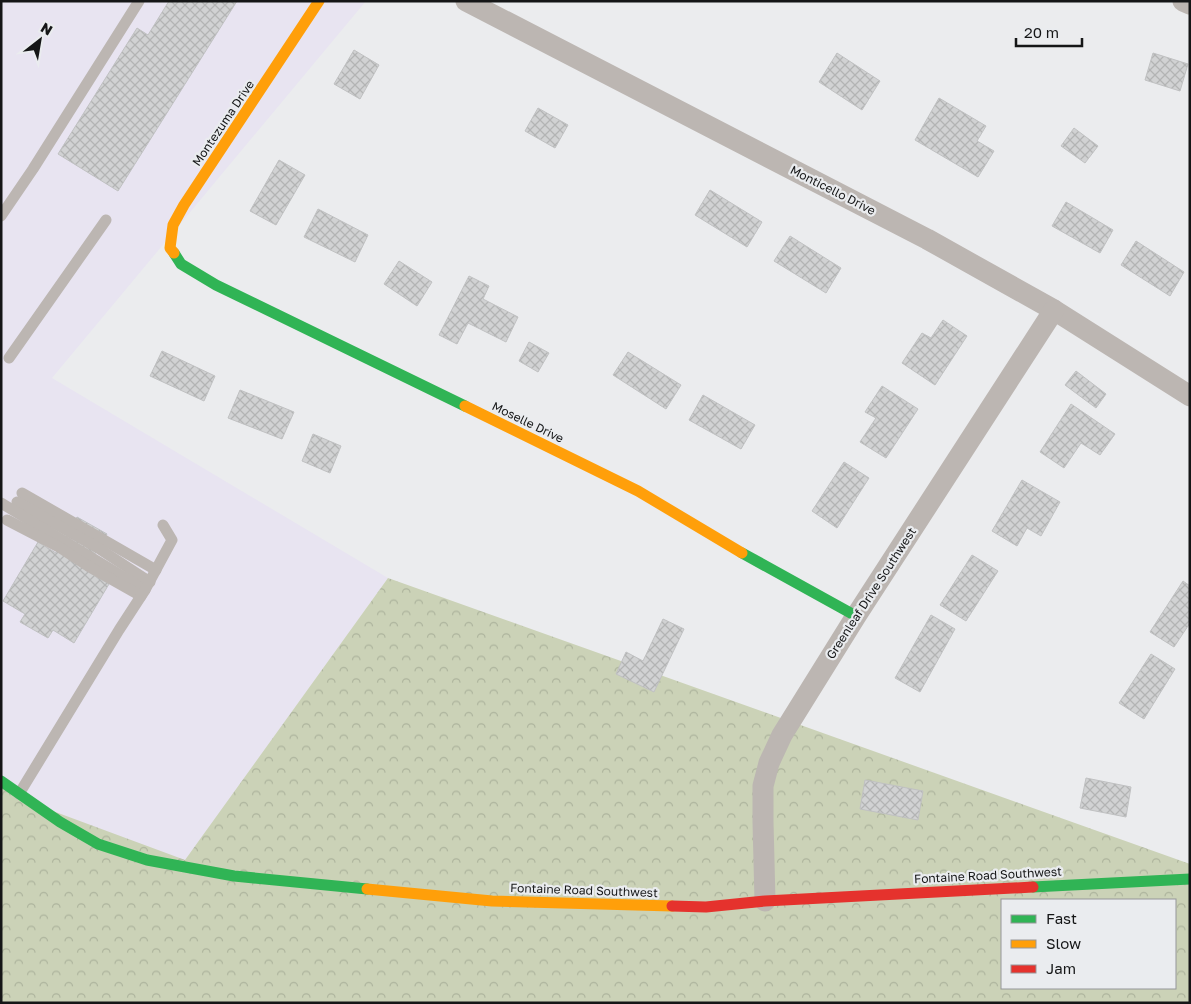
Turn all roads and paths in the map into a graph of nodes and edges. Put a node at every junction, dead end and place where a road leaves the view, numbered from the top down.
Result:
1 (139, 1) edge
2 (319, 1) edge
3 (466, 1) edge
4 (1183, 1) edge
5 (1190, 4) edge
6 (1, 216) edge
7 (106, 220) dead end
8 (182, 264) joint
9 (1054, 310) junction
10 (9, 358) dead end
11 (1190, 396) edge
12 (1, 503) edge
13 (15, 506) junction
14 (163, 525) dead end
15 (156, 570) junction
16 (145, 589) junction
17 (856, 616) junction
18 (1, 781) edge
19 (19, 794) junction
20 (1190, 879) edge
21 (765, 900) junction

1 - 6 lane
2 - 8 main road, Montezuma Drive
3 - 9 street, Monticello Drive
4 - 5 street
7 - 10 lane
8 - 17 main road, Moselle Drive
9 - 11 street, Monticello Drive
9 - 17 street, Greenleaf Drive Southwest
12 - 13 lane
13 - 15 lane
13 - 16 lane
14 - 15 lane
15 - 16 lane
16 - 19 lane
17 - 21 street, Greenleaf Drive Southwest
18 - 19 main road, Fontaine Road Southwest
19 - 21 main road, Fontaine Road Southwest
20 - 21 main road, Fontaine Road Southwest

